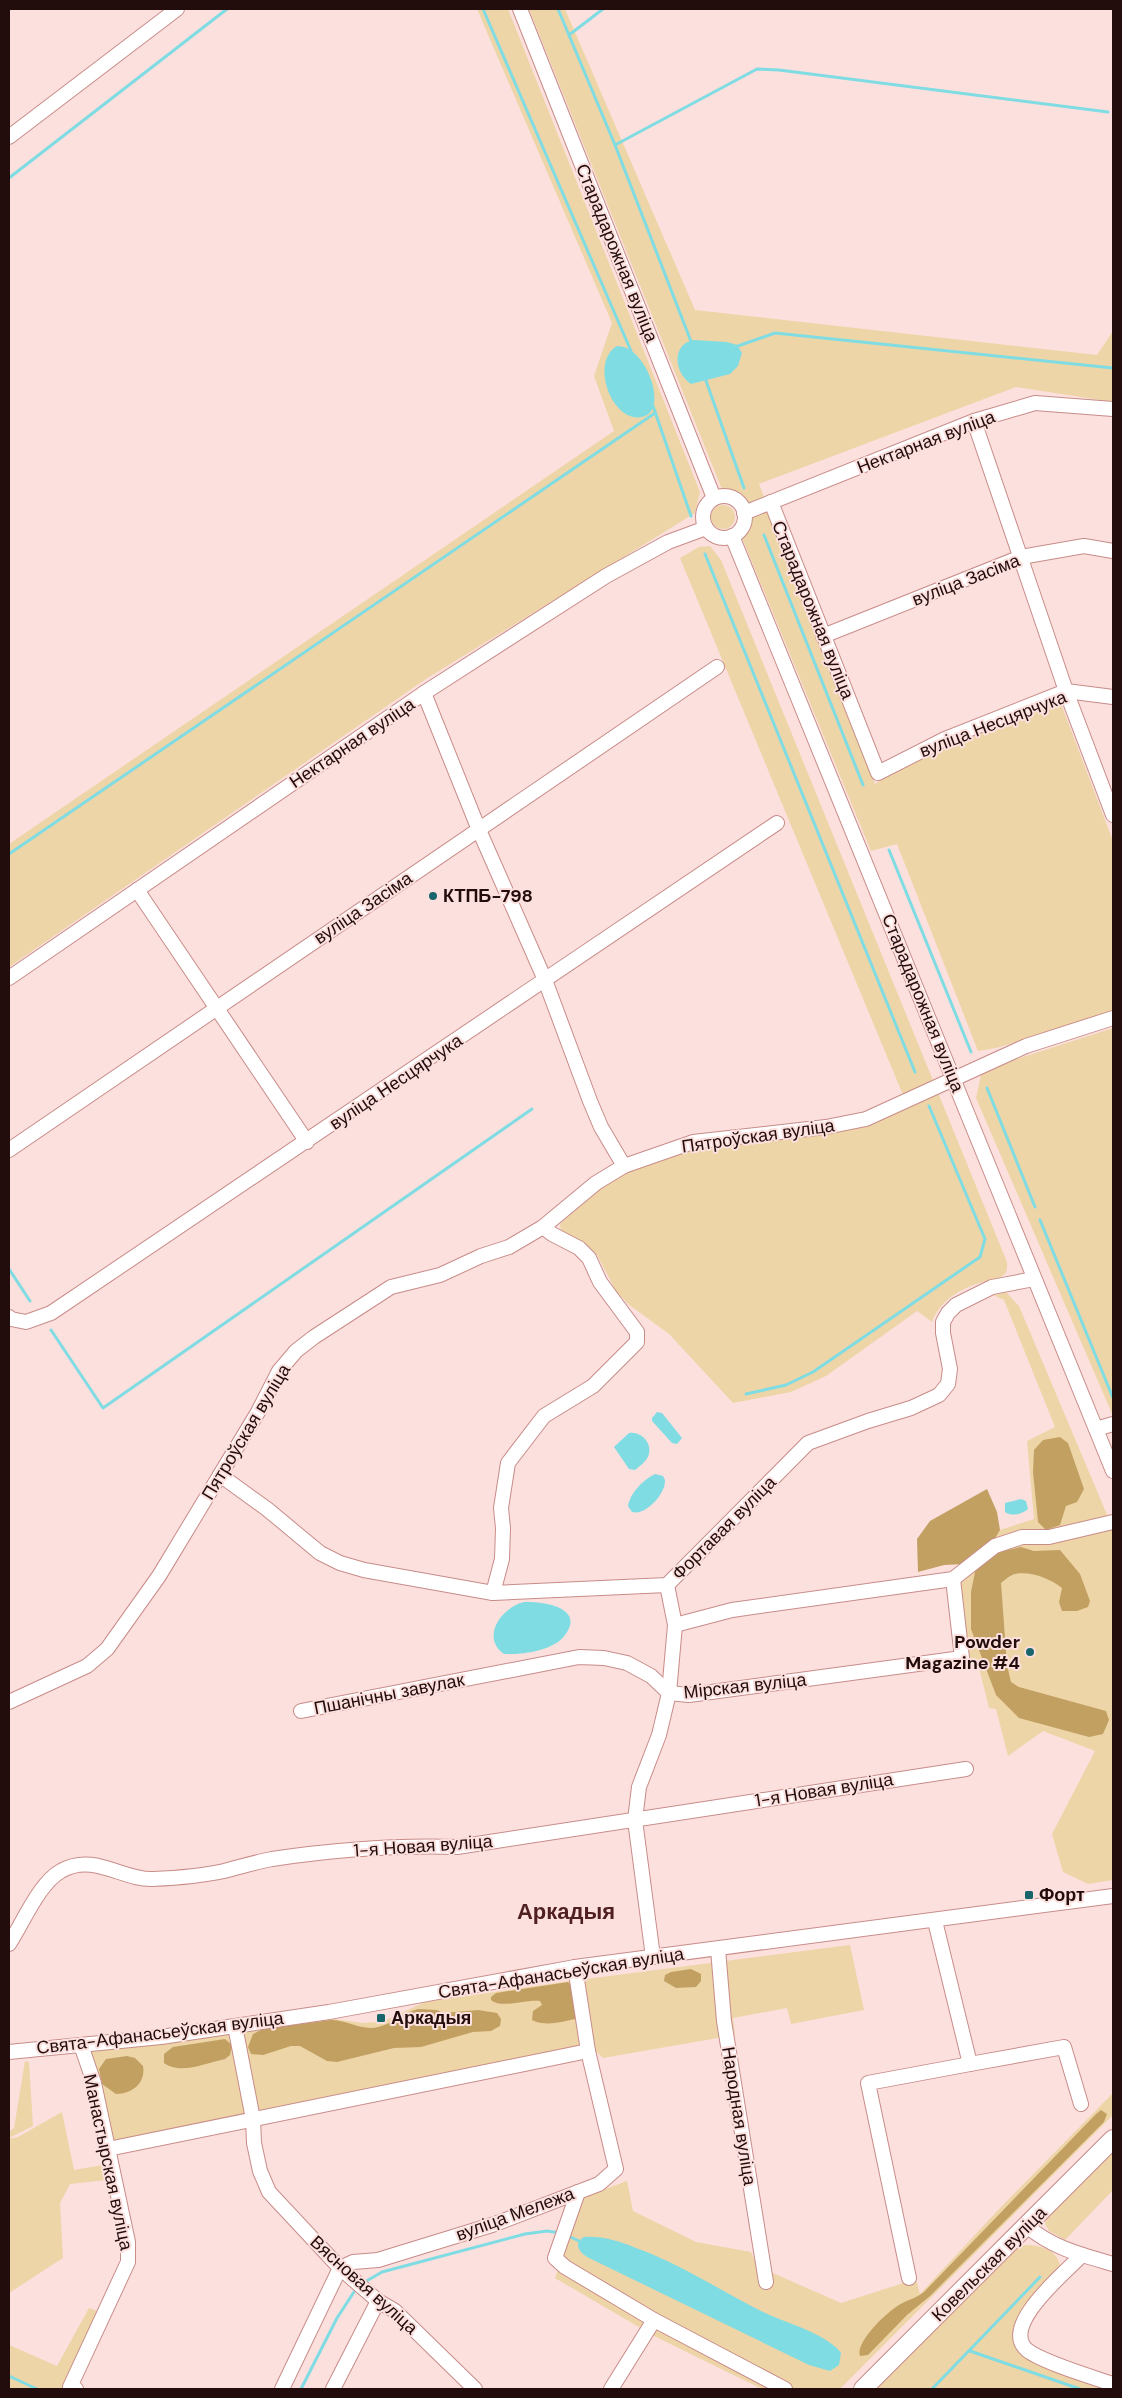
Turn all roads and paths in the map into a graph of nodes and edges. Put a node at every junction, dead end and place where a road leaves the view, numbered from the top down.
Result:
1 (177, 9) edge
2 (520, 9) edge
3 (9, 137) edge
4 (1113, 409) edge
5 (974, 421) junction
6 (714, 498) junction
7 (770, 502) junction
8 (744, 512) junction
9 (706, 528) junction
10 (732, 536) junction
11 (1113, 551) edge
12 (1021, 557) junction
13 (823, 636) junction
14 (717, 667) dead end
15 (1066, 691) junction
16 (424, 693) junction
17 (1113, 697) edge
18 (878, 773) joint
19 (1113, 816) edge
20 (777, 823) dead end
21 (479, 830) junction
22 (137, 890) junction
23 (9, 978) edge
24 (545, 980) junction
25 (215, 1008) junction
26 (1113, 1018) edge
27 (953, 1078) junction
28 (307, 1142) junction
29 (9, 1150) edge
30 (624, 1166) junction
31 (543, 1227) junction
32 (1034, 1279) junction
33 (9, 1317) edge
34 (1113, 1424) edge
35 (1096, 1429) junction
36 (1113, 1471) edge
37 (220, 1475) junction
38 (1113, 1522) edge
39 (953, 1579) junction
40 (667, 1585) junction
41 (493, 1593) junction
42 (675, 1625) junction
43 (478, 1677) joint
44 (669, 1693) junction
45 (9, 1702) edge
46 (301, 1711) dead end
47 (966, 1769) dead end
48 (635, 1820) junction
49 (1113, 1896) edge
50 (935, 1921) junction
51 (9, 1944) edge
52 (718, 1949) junction
53 (653, 1957) junction
54 (575, 1967) junction
55 (235, 2026) junction
56 (81, 2045) junction
57 (588, 2051) junction
58 (9, 2052) edge
59 (970, 2064) junction
60 (1081, 2104) dead end
61 (253, 2120) junction
62 (1113, 2139) edge
63 (108, 2149) junction
64 (578, 2192) junction
65 (1027, 2226) junction
66 (1082, 2255) junction
67 (1113, 2264) edge
68 (340, 2268) junction
69 (909, 2278) dead end
70 (766, 2282) dead end
71 (378, 2301) junction
72 (654, 2320) junction
73 (1113, 2384) edge
74 (73, 2388) edge
75 (282, 2389) edge
76 (332, 2389) edge
77 (475, 2389) edge
78 (611, 2389) edge
79 (785, 2389) edge
80 (864, 2389) edge

1 - 3 street
2 - 6 street, Старадарожная вуліца
4 - 5 street, Нектарная вуліца
5 - 7 street, Нектарная вуліца
5 - 12 street
6 - 8 street
6 - 9 street
7 - 8 street, Нектарная вуліца
7 - 13 street, Старадарожная вуліца
8 - 10 street
9 - 10 street
9 - 16 street, Нектарная вуліца
10 - 27 street, Старадарожная вуліца
11 - 12 street, вуліца Засіма
12 - 13 street, вуліца Засіма
12 - 15 street
13 - 18 street, Старадарожная вуліца
14 - 21 street, вуліца Засіма
15 - 17 street, вуліца Несцярчука
15 - 18 street, вуліца Несцярчука
15 - 19 street
16 - 21 street
16 - 22 street, Нектарная вуліца
20 - 24 street, вуліца Несцярчука
21 - 24 street
21 - 25 street, вуліца Засіма
22 - 23 street, Нектарная вуліца
22 - 25 street
24 - 28 street, вуліца Несцярчука
24 - 30 street
25 - 28 street
25 - 29 street, вуліца Засіма
26 - 27 street, Пятроўская вуліца
27 - 30 street, Пятроўская вуліца
27 - 32 street, Старадарожная вуліца
28 - 33 street, вуліца Несцярчука
30 - 31 street, Пятроўская вуліца
31 - 37 street, Пятроўская вуліца
31 - 41 street
32 - 35 street, Старадарожная вуліца
32 - 40 street, Фортавая вуліца
34 - 35 street
35 - 36 street, Старадарожная вуліца
37 - 41 street, Фортавая вуліца
37 - 45 street, Пятроўская вуліца
38 - 39 street
39 - 42 street
39 - 44 street, Мірская вуліца
40 - 41 street, Фортавая вуліца
40 - 42 street
42 - 44 street
43 - 44 street, Мірская вуліца
43 - 46 street, Пшанічны завулак
44 - 48 street
47 - 48 street, 1-я Новая вуліца
48 - 51 street, 1-я Новая вуліца
48 - 53 street
49 - 50 street, Свята-Афанасьеўская вуліца
50 - 52 street, Свята-Афанасьеўская вуліца
50 - 59 street
52 - 53 street, Свята-Афанасьеўская вуліца
52 - 70 street, Народная вуліца
53 - 54 street, Свята-Афанасьеўская вуліца
54 - 55 street, Свята-Афанасьеўская вуліца
54 - 57 street, вуліца Мележа
55 - 56 street, Свята-Афанасьеўская вуліца
55 - 61 street, Вясновая вуліца
56 - 58 street, Свята-Афанасьеўская вуліца
56 - 63 street, Манастырская вуліца
57 - 61 street
57 - 64 street, вуліца Мележа
59 - 60 street
59 - 69 street
61 - 63 street
61 - 68 street, Вясновая вуліца
62 - 65 main road, Ковельская вуліца
63 - 74 street, Манастырская вуліца
64 - 68 street, вуліца Мележа
64 - 72 street
65 - 66 street
65 - 80 main road, Ковельская вуліца
66 - 67 street
66 - 73 street
68 - 71 street, Вясновая вуліца
68 - 75 street
71 - 76 street
71 - 77 street, Вясновая вуліца
72 - 78 street
72 - 79 street

